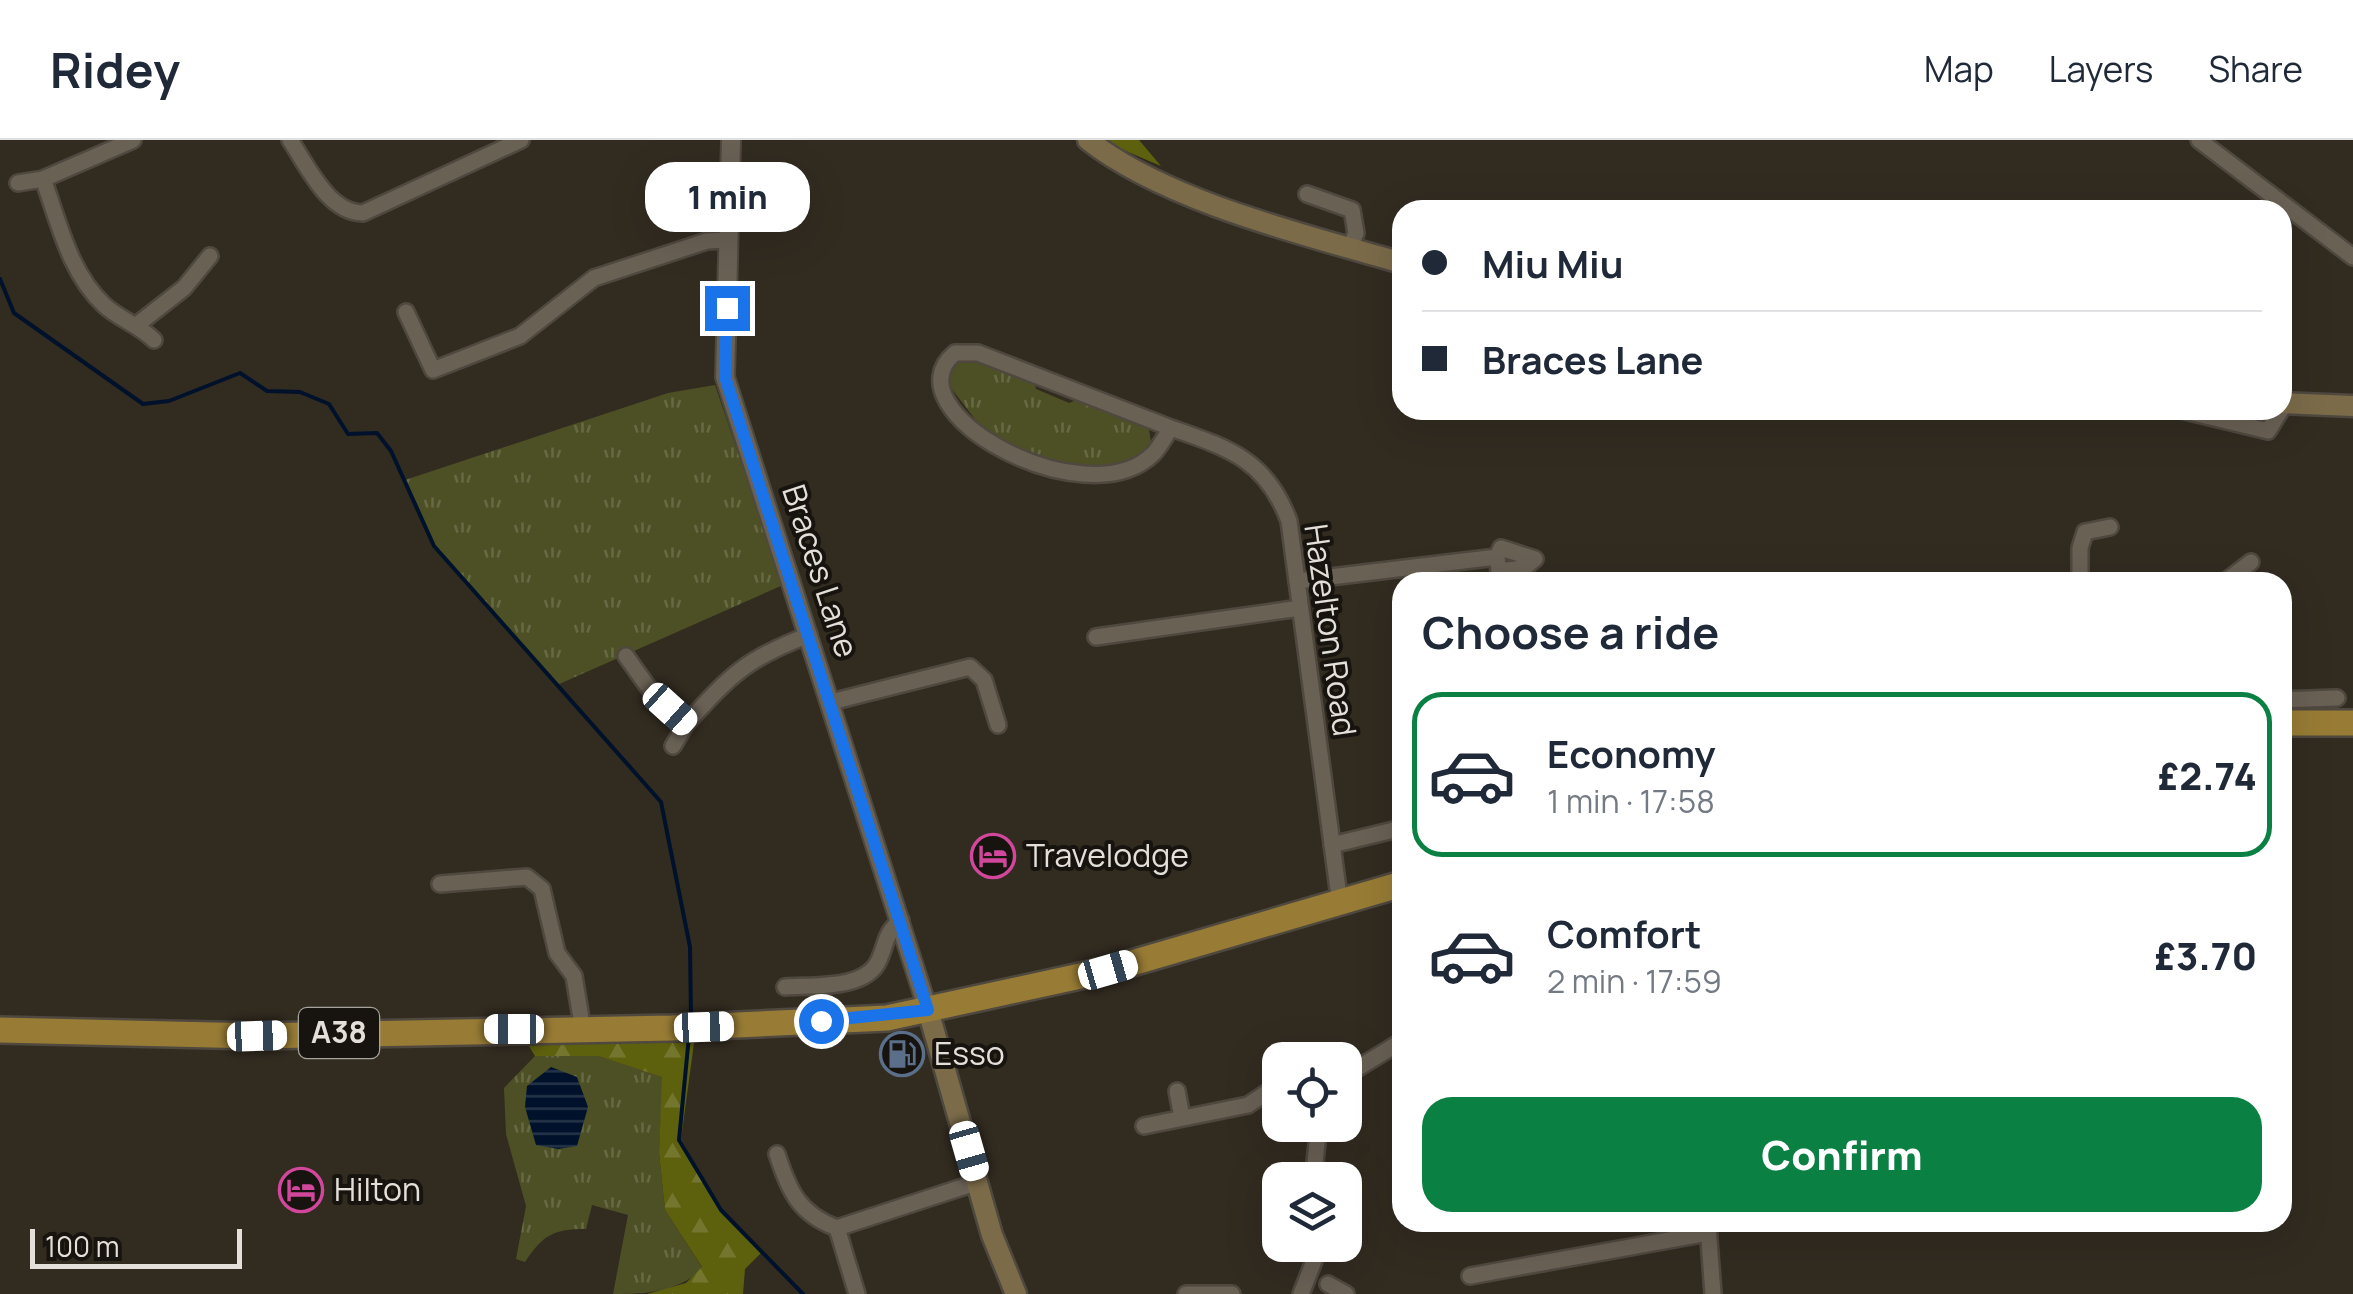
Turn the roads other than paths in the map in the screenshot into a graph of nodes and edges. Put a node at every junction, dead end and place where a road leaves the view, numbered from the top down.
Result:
1 (290, 140) edge
2 (521, 140) edge
3 (731, 140) edge
4 (1088, 140) edge
5 (2198, 140) edge
6 (129, 141) edge
7 (44, 179) junction
8 (18, 183) dead end
9 (1307, 194) dead end
10 (2277, 200) edge
11 (2292, 211) edge
12 (729, 240) junction
13 (1350, 248) junction
14 (210, 256) dead end
15 (2353, 257) edge
16 (1392, 260) edge
17 (406, 312) dead end
18 (138, 324) junction
19 (154, 340) dead end
20 (2292, 406) edge
21 (2353, 406) edge
22 (2222, 420) edge
23 (2275, 420) edge
24 (1170, 428) junction
25 (2110, 527) dead end
26 (1497, 557) dead end
27 (2252, 562) dead end
28 (2080, 572) edge
29 (2238, 572) edge
30 (1297, 581) junction
31 (1300, 608) junction
32 (809, 635) junction
33 (1096, 637) dead end
34 (626, 656) dead end
35 (2337, 698) dead end
36 (2292, 700) edge
37 (831, 702) junction
38 (2292, 723) edge
39 (2353, 723) edge
40 (686, 724) junction
41 (998, 725) dead end
42 (672, 746) dead end
43 (1392, 830) edge
44 (1332, 845) junction
45 (440, 884) dead end
46 (1392, 887) edge
47 (1340, 904) junction
48 (901, 920) junction
49 (785, 987) dead end
50 (928, 1010) junction
51 (0, 1030) edge
52 (583, 1030) junction
53 (1392, 1048) edge
54 (1362, 1066) edge
55 (1177, 1091) dead end
56 (1262, 1096) edge
57 (1182, 1117) junction
58 (1144, 1126) dead end
59 (777, 1154) dead end
60 (978, 1182) junction
61 (837, 1228) junction
62 (1688, 1232) edge
63 (1708, 1232) edge
64 (1314, 1262) edge
65 (1470, 1276) dead end
66 (1328, 1284) dead end
67 (857, 1294) edge
68 (1016, 1294) edge
69 (1186, 1294) edge
70 (1232, 1294) edge
71 (1301, 1294) edge
72 (1346, 1294) edge
73 (1712, 1294) edge

1 - 2 street
3 - 12 street, Braces Lane
4 - 13 main road
5 - 10 street
6 - 7 street
7 - 8 street
7 - 18 street
9 - 13 street
11 - 15 street
12 - 17 street
12 - 32 street, Braces Lane
13 - 16 main road
14 - 18 street
18 - 19 street
20 - 21 main road
22 - 23 street
24 - 24 street, Hazelton Road
24 - 30 street, Hazelton Road
25 - 28 street
26 - 30 street
27 - 29 street
30 - 31 street, Hazelton Road
31 - 33 street
31 - 44 street, Hazelton Road
32 - 37 street, Braces Lane
32 - 40 street
34 - 40 street
35 - 36 street
37 - 41 street
37 - 48 street, Braces Lane
38 - 39 highway
40 - 42 street
43 - 44 street
44 - 47 street, Hazelton Road
45 - 52 street
46 - 47 highway, A38
47 - 50 highway, A38
48 - 49 street
48 - 50 street, Braces Lane
50 - 52 highway, A38
50 - 60 main road
51 - 52 highway, A38
53 - 54 street
55 - 57 street
56 - 57 street
57 - 58 street
59 - 61 street
60 - 61 street
60 - 68 main road
61 - 67 street
62 - 65 street
63 - 73 street
64 - 71 street
66 - 72 street
69 - 70 street

